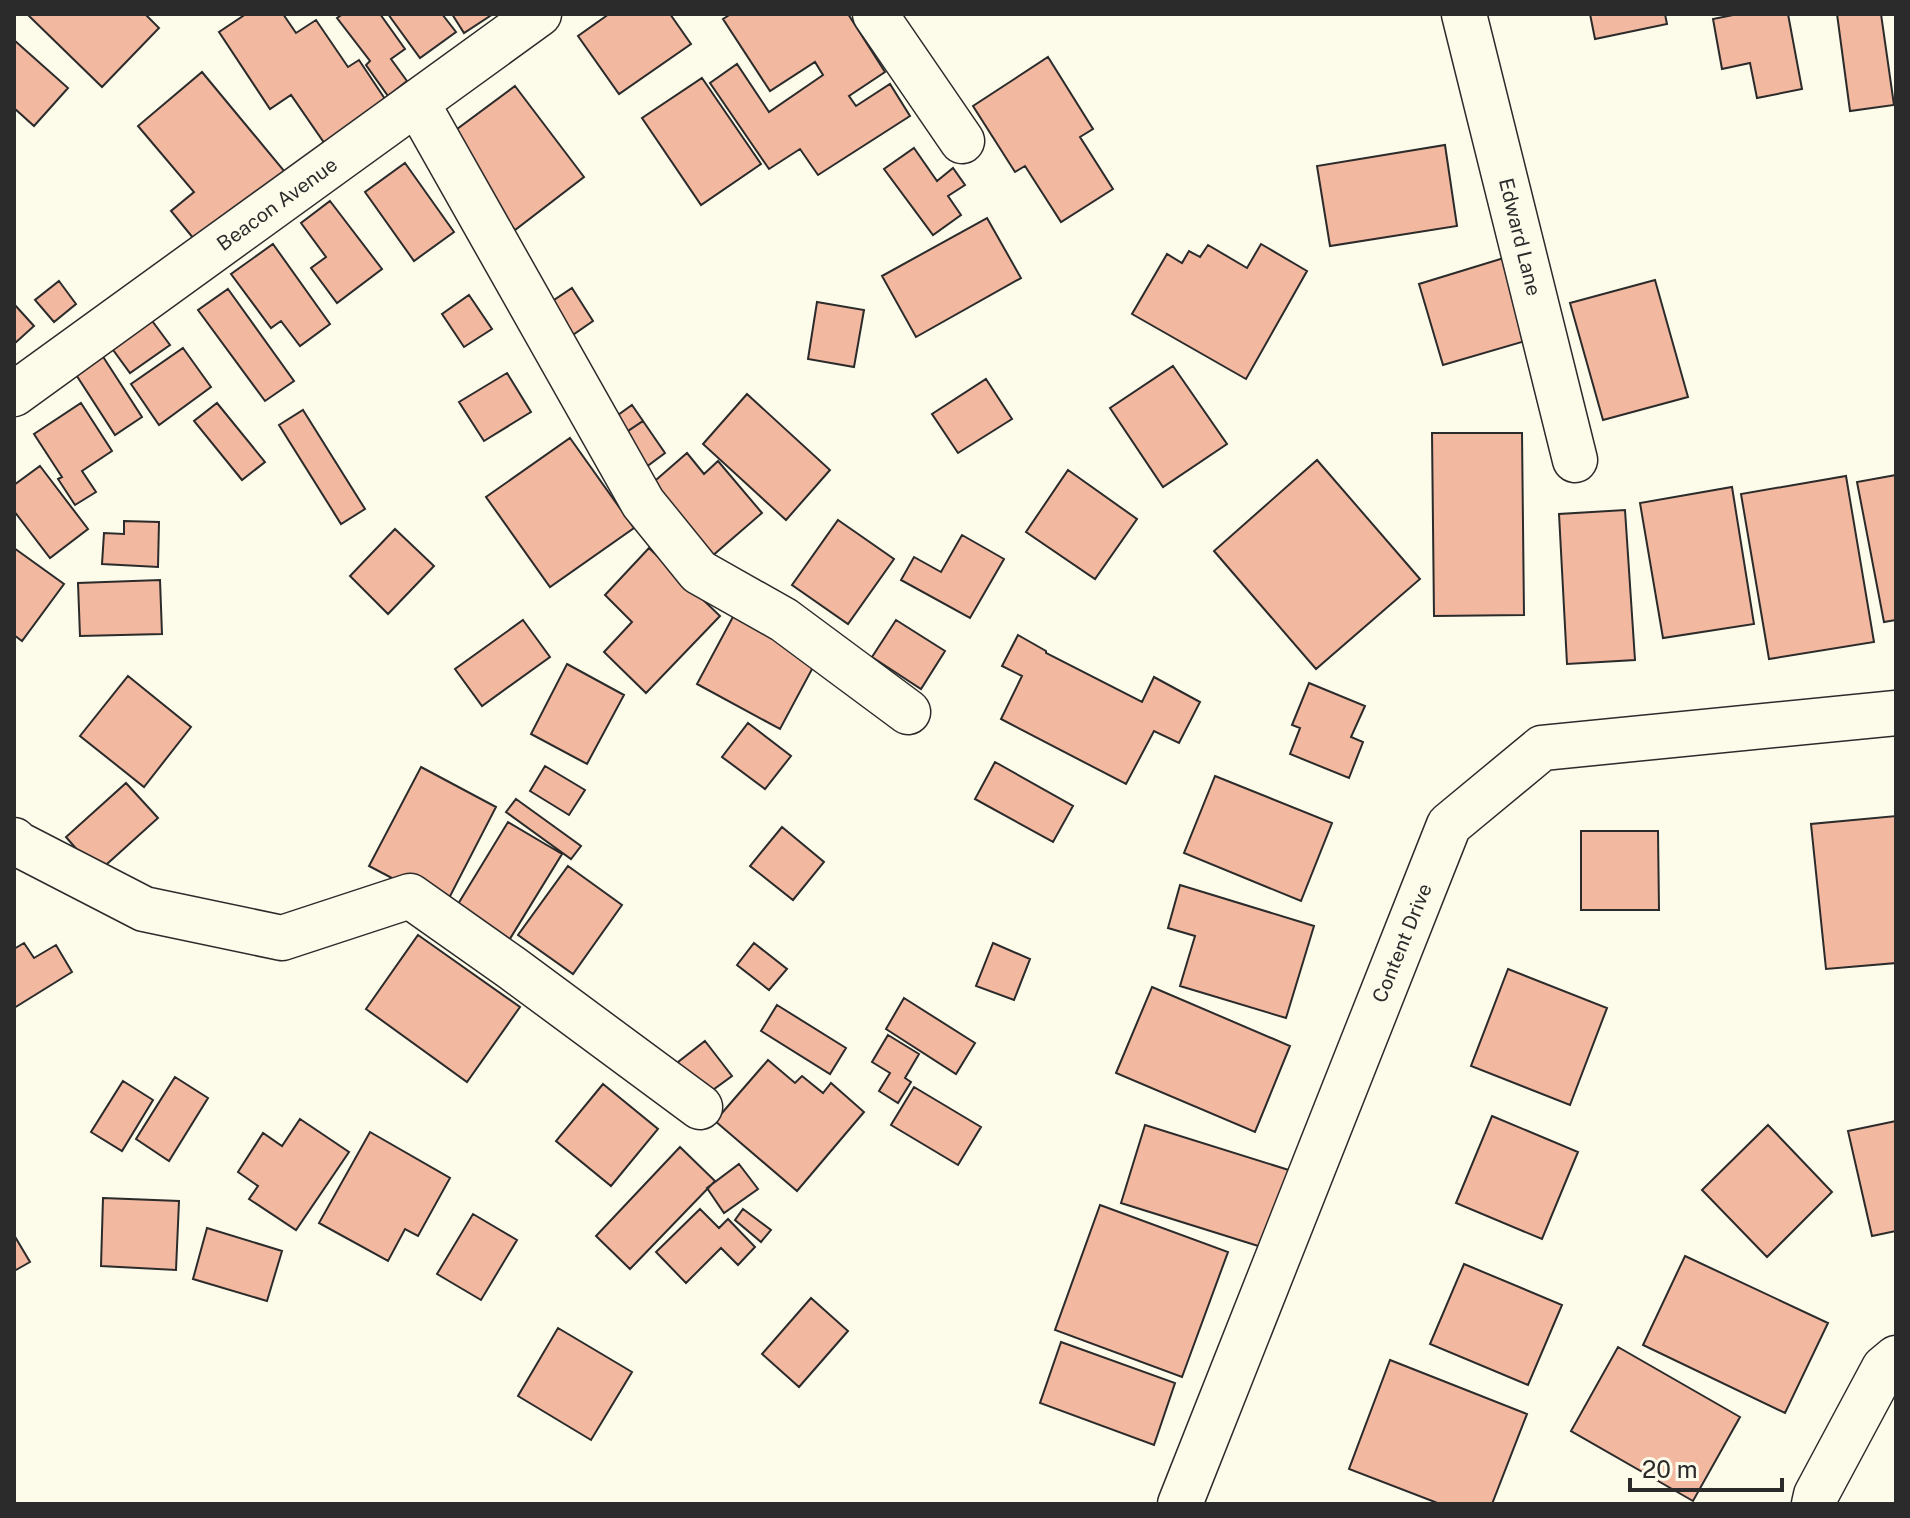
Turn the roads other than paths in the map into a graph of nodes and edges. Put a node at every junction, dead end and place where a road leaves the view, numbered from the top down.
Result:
1 (539, 14) edge
2 (875, 14) edge
3 (1464, 14) edge
4 (417, 103) junction
5 (962, 141) dead end
6 (14, 394) edge
7 (1575, 460) dead end
8 (908, 712) dead end
9 (1896, 713) edge
10 (14, 840) edge
11 (700, 1107) dead end
12 (1896, 1358) edge
13 (1180, 1504) edge
14 (1814, 1504) edge

1 - 4 street, Beacon Avenue
2 - 5 street
3 - 7 street, Edward Lane
4 - 6 street, Beacon Avenue
4 - 8 street
9 - 13 street, Content Drive
10 - 11 street
12 - 14 street

